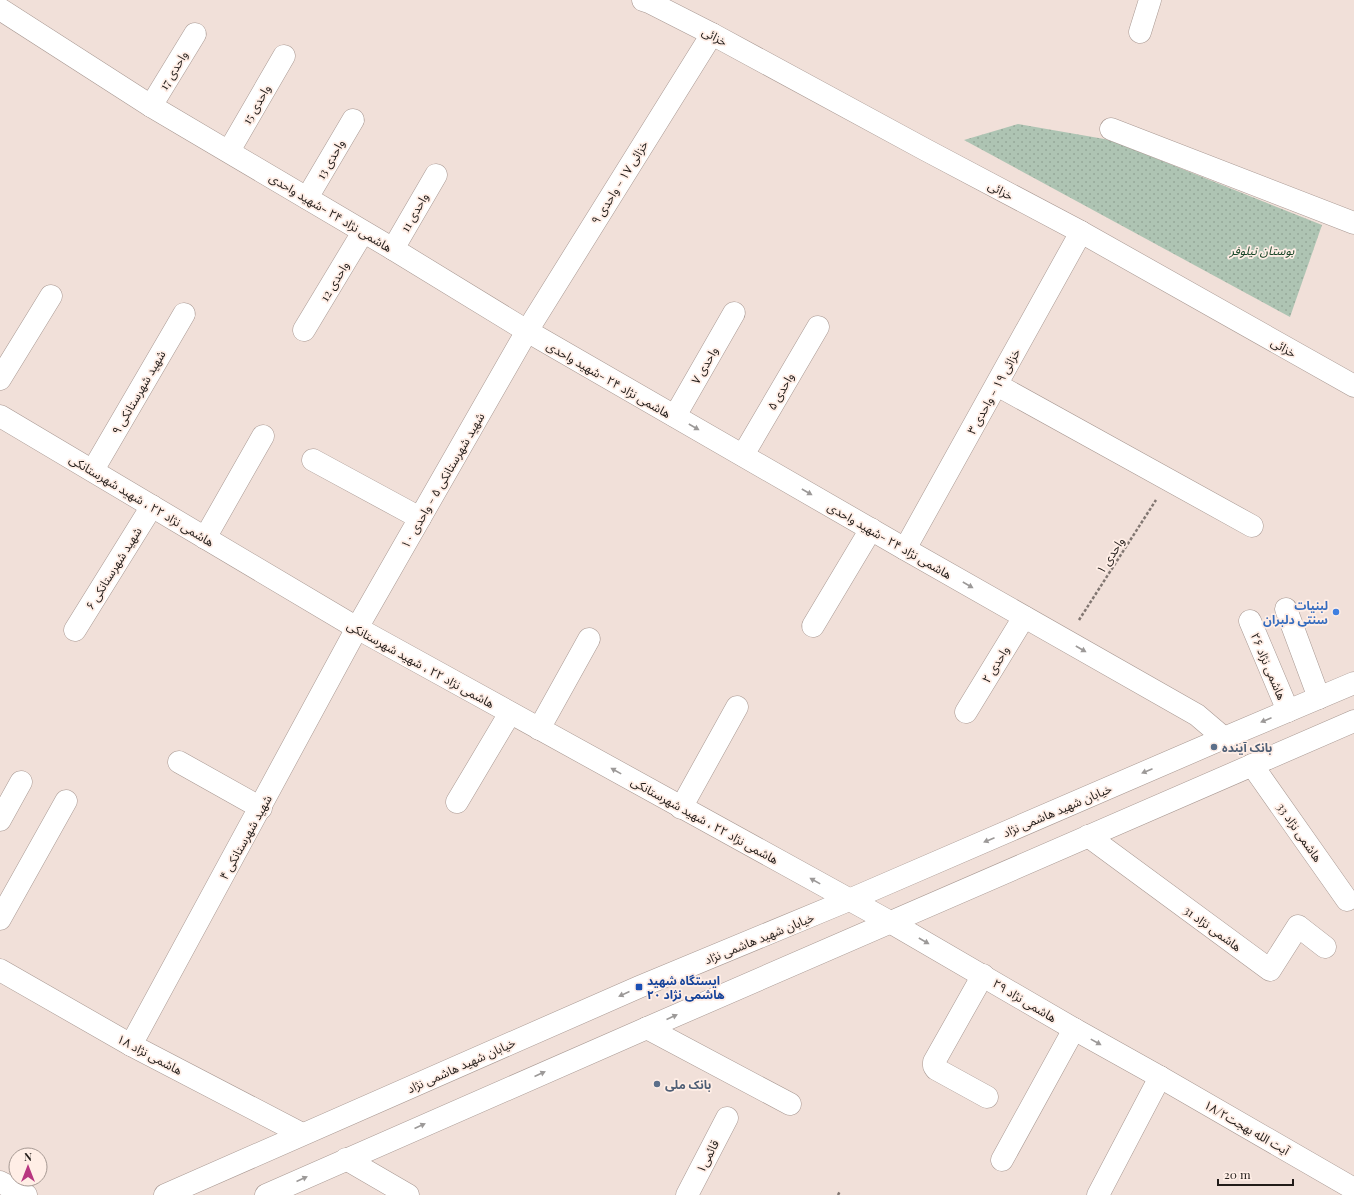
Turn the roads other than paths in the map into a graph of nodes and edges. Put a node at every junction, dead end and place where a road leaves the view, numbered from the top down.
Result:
1 (1150, 0) edge
2 (648, 1) edge
3 (0, 9) edge
4 (1140, 32) dead end
5 (195, 34) dead end
6 (712, 34) junction
7 (284, 56) dead end
8 (151, 106) junction
9 (353, 120) dead end
10 (1111, 129) dead end
11 (228, 151) junction
12 (436, 175) dead end
13 (307, 198) junction
14 (1354, 223) edge
15 (363, 232) junction
16 (1082, 232) junction
17 (393, 249) junction
18 (51, 296) dead end
19 (734, 313) dead end
20 (184, 314) dead end
21 (818, 326) dead end
22 (304, 330) dead end
23 (527, 331) junction
24 (0, 379) edge
25 (997, 385) junction
26 (1354, 386) edge
27 (0, 416) edge
28 (675, 416) junction
29 (264, 436) dead end
30 (743, 455) junction
31 (313, 460) dead end
32 (93, 470) junction
33 (152, 506) junction
34 (420, 518) junction
35 (1252, 526) dead end
36 (871, 529) junction
37 (205, 538) junction
38 (905, 549) junction
39 (1286, 609) dead end
40 (1024, 617) junction
41 (1250, 621) dead end
42 (813, 626) dead end
43 (357, 628) junction
44 (75, 630) dead end
45 (589, 639) dead end
46 (1354, 683) edge
47 (1319, 698) junction
48 (736, 707) dead end
49 (1288, 711) junction
50 (966, 712) dead end
51 (510, 713) junction
52 (1354, 721) edge
53 (538, 729) junction
54 (1224, 738) junction
55 (179, 762) dead end
56 (1252, 765) junction
57 (21, 782) dead end
58 (66, 801) dead end
59 (457, 802) dead end
60 (261, 808) junction
61 (681, 808) junction
62 (0, 820) edge
63 (1088, 836) junction
64 (850, 900) junction
65 (1347, 900) dead end
66 (0, 919) edge
67 (890, 922) junction
68 (1324, 948) dead end
69 (0, 970) edge
70 (983, 975) junction
71 (647, 1028) junction
72 (1074, 1029) junction
73 (131, 1045) junction
74 (1160, 1078) junction
75 (987, 1097) dead end
76 (790, 1104) dead end
77 (727, 1118) dead end
78 (302, 1134) junction
79 (346, 1159) junction
80 (1002, 1160) dead end
81 (0, 1182) edge
82 (1354, 1189) edge
83 (26, 1195) edge
84 (166, 1195) edge
85 (266, 1195) edge
86 (408, 1195) edge
87 (687, 1195) edge
88 (1098, 1195) edge

1 - 4 street
2 - 6 street, خزائی
3 - 8 street, هاشمی نژاد ۲۴ -شهید واحدی
5 - 8 street, واحدی 17
6 - 16 street, خزائی
6 - 23 street, خزائی ۱۷ - واحدی ۹
7 - 11 street, واحدی 15
8 - 11 street, هاشمی نژاد ۲۴ -شهید واحدی
9 - 13 street, واحدی 13
10 - 14 street
11 - 13 street, هاشمی نژاد ۲۴ -شهید واحدی
12 - 17 street, واحدی 11
13 - 15 street, هاشمی نژاد ۲۴ -شهید واحدی
15 - 17 street, هاشمی نژاد ۲۴ -شهید واحدی
15 - 22 street, واحدی 12
16 - 25 street, خزائی ۱۹ - واحدی ۳
16 - 26 street, خزائی
17 - 23 street, هاشمی نژاد ۲۴ -شهید واحدی
18 - 24 street
19 - 28 street, واحدی ۷
20 - 32 street, شهید شهرستانکی ۹
21 - 30 street, واحدی ۵
23 - 28 street, هاشمی نژاد ۲۴ -شهید واحدی
23 - 34 street, شهید شهرستانکی ۵ - واحدی ۱۰
25 - 35 street
25 - 38 street, خزائی ۱۹ - واحدی ۳
27 - 32 street, هاشمی نژاد ۲۲ ، شهید شهرستانکی
28 -> 30 street, هاشمی نژاد ۲۴ -شهید واحدی
29 - 37 street
30 -> 36 street, هاشمی نژاد ۲۴ -شهید واحدی
31 - 34 street
32 - 33 street, هاشمی نژاد ۲۲ ، شهید شهرستانکی
33 - 37 street, هاشمی نژاد ۲۲ ، شهید شهرستانکی
33 - 44 street, شهید شهرستانکی ۶
34 - 43 street, شهید شهرستانکی ۵ - واحدی ۱۰
36 - 38 street, هاشمی نژاد ۲۴ -شهید واحدی
36 - 42 street
37 - 43 street, هاشمی نژاد ۲۲ ، شهید شهرستانکی
38 -> 40 street, هاشمی نژاد ۲۴ -شهید واحدی
39 - 47 street
40 - 50 street, واحدی ۲
40 -> 54 street, هاشمی نژاد ۲۴ -شهید واحدی
41 - 49 street, هاشمی نژاد ۲۶
43 - 51 street, هاشمی نژاد ۲۲ ، شهید شهرستانکی
43 - 60 street, شهید شهرستانکی ۴
45 - 53 street
46 - 47 street, خیابان شهید هاشمی نژاد
47 - 49 street, خیابان شهید هاشمی نژاد
48 - 61 street
49 -> 54 street, خیابان شهید هاشمی نژاد
51 - 53 street, هاشمی نژاد ۲۲ ، شهید شهرستانکی
51 - 59 street
52 - 56 street
61 -> 53 street, هاشمی نژاد ۲۲ ، شهید شهرستانکی
54 -> 64 street, خیابان شهید هاشمی نژاد
55 - 60 street
56 - 63 street
56 - 65 street, هاشمی نژاد 33
57 - 62 street
58 - 66 street
60 - 73 street, شهید شهرستانکی ۴
64 -> 61 street, هاشمی نژاد ۲۲ ، شهید شهرستانکی
63 - 67 street
63 - 68 street, هاشمی نژاد 31
64 - 67 street, هاشمی نژاد ۲۲ ، شهید شهرستانکی
64 -> 78 street, خیابان شهید هاشمی نژاد
67 -> 70 street, هاشمی نژاد ۲۹
71 -> 67 street
69 - 73 street, هاشمی نژاد ۱۸
70 - 72 street, هاشمی نژاد ۲۹
70 - 75 street
71 - 76 street
79 -> 71 street
72 -> 74 street, هاشمی نژاد ۲۹
72 - 80 street
73 - 78 street, هاشمی نژاد ۱۸
74 - 82 street, آیت الله بهجت۱۸/۲
74 - 88 street
77 - 87 street, قائمی۱
78 - 84 street, خیابان شهید هاشمی نژاد
85 -> 79 street
79 - 86 street
81 - 83 street

